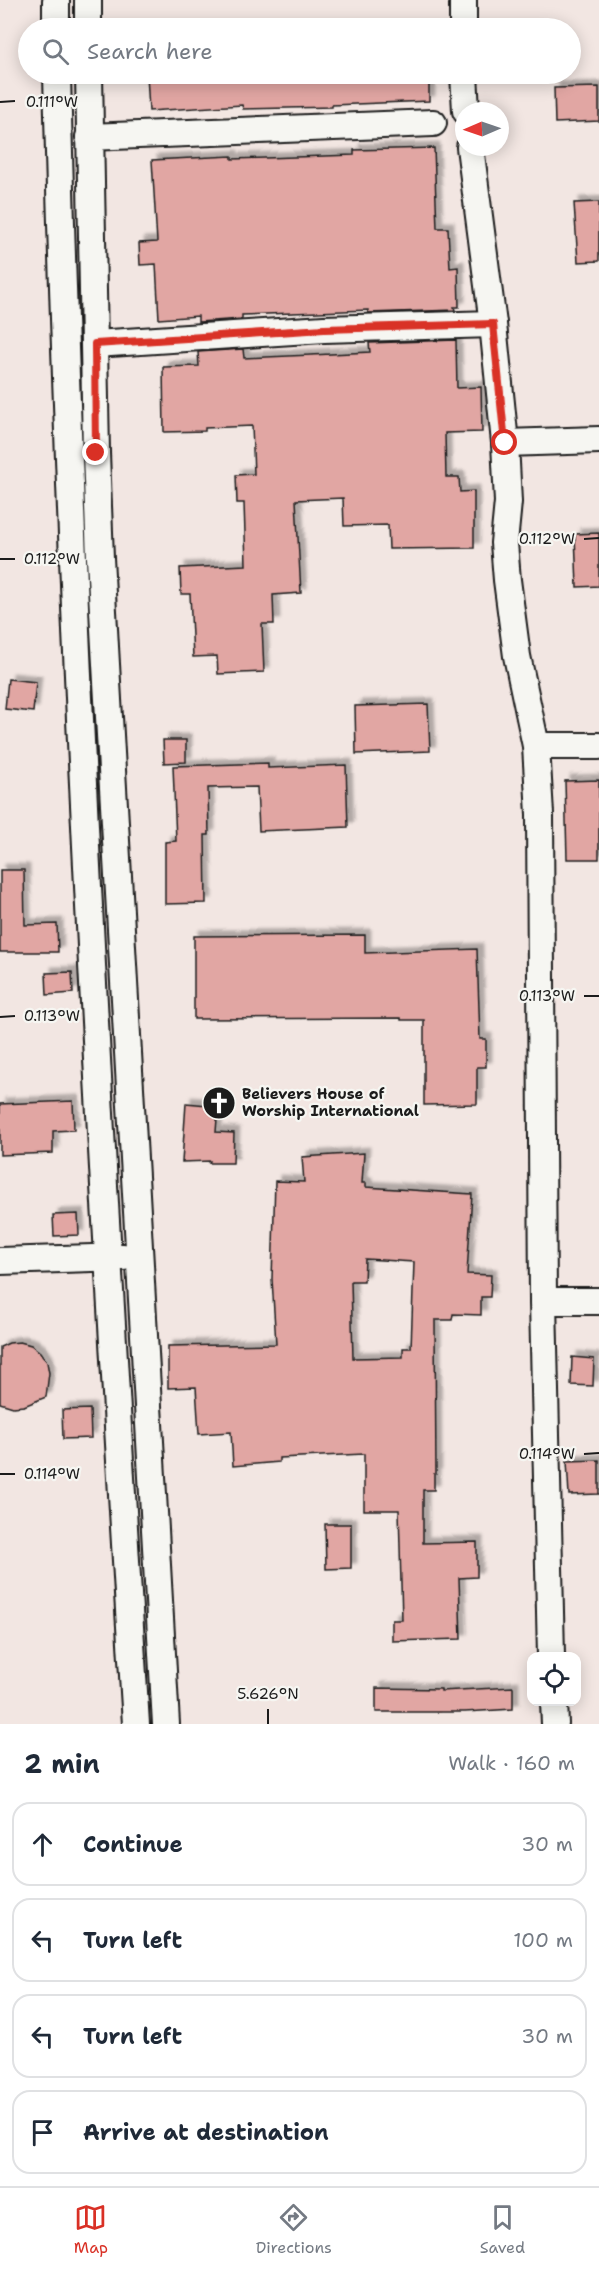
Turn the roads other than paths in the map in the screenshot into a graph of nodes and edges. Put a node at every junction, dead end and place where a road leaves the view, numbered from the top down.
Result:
1 (56, 0) edge
2 (88, 0) edge
3 (463, 0) edge
4 (56, 18) edge
5 (88, 18) edge
6 (463, 18) edge
7 (57, 84) edge
8 (89, 84) edge
9 (465, 84) edge
10 (466, 102) edge
11 (432, 123) dead end
12 (89, 137) junction
13 (471, 156) edge
14 (493, 324) junction
15 (95, 344) junction
16 (599, 440) edge
17 (505, 443) junction
18 (536, 746) junction
19 (599, 746) edge
20 (140, 1256) junction
21 (107, 1258) junction
22 (0, 1261) edge
23 (599, 1300) edge
24 (543, 1301) junction
25 (551, 1652) edge
26 (554, 1706) edge
27 (136, 1724) edge
28 (166, 1724) edge
29 (555, 1724) edge

1 - 4 street
2 - 5 street
3 - 6 street
7 - 21 street
8 - 12 street
9 - 10 street
11 - 12 street
12 - 15 street
13 - 14 street
14 - 15 street
14 - 17 street
15 - 20 street
16 - 17 street
17 - 18 street
18 - 19 street
18 - 24 street
20 - 21 street
20 - 28 street
21 - 22 street
21 - 27 street
23 - 24 street
24 - 25 street
26 - 29 street

